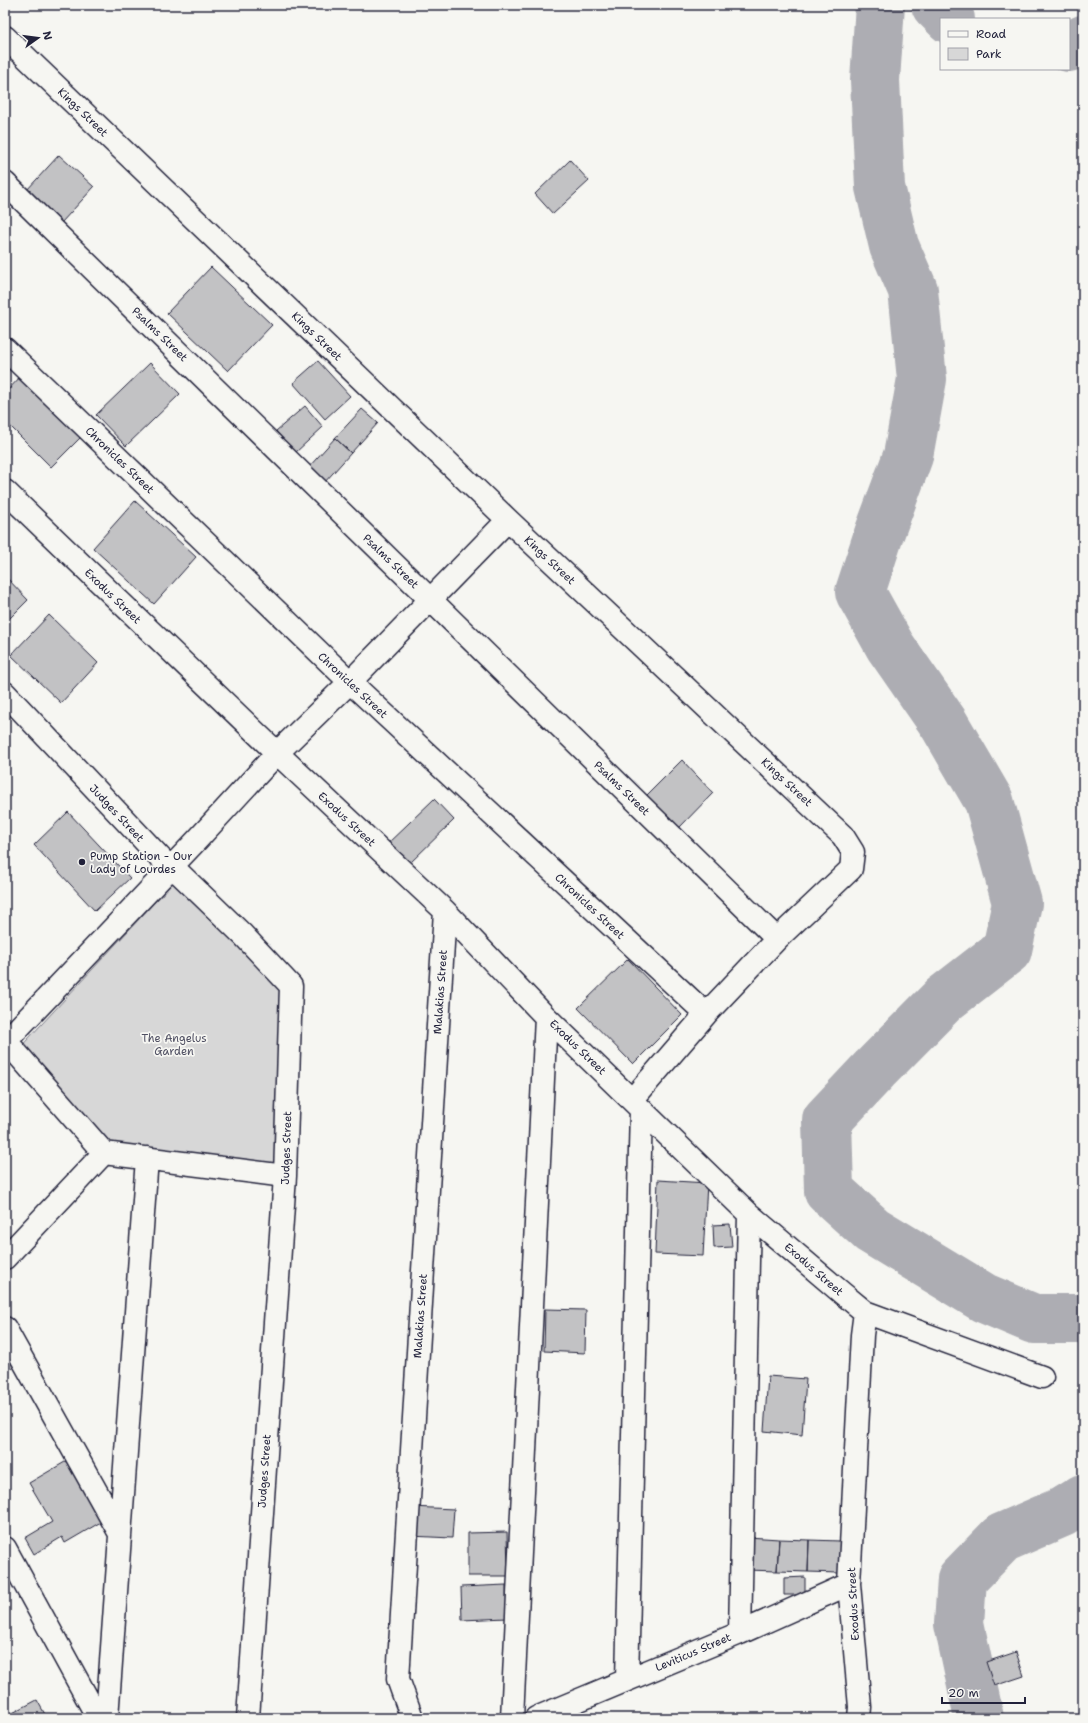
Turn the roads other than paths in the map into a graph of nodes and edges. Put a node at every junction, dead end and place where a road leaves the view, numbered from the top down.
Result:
1 (5, 37) edge
2 (5, 183) edge
3 (5, 350) edge
4 (5, 491) edge
5 (508, 520) junction
6 (430, 600) junction
7 (350, 682) junction
8 (5, 693) edge
9 (277, 753) junction
10 (170, 868) junction
11 (445, 911) junction
12 (777, 939) junction
13 (706, 1014) junction
14 (546, 1017) junction
15 (6, 1042) edge
16 (636, 1104) junction
17 (104, 1153) junction
18 (147, 1158) junction
19 (285, 1176) junction
20 (749, 1214) junction
21 (5, 1258) edge
22 (865, 1312) junction
23 (5, 1328) edge
24 (1042, 1377) dead end
25 (119, 1532) junction
26 (5, 1548) edge
27 (849, 1584) junction
28 (740, 1633) junction
29 (627, 1680) junction
30 (245, 1717) edge
31 (98, 1718) edge
32 (107, 1718) edge
33 (412, 1718) edge
34 (512, 1718) edge
35 (536, 1718) edge
36 (859, 1718) edge

1 - 5 street, Kings Street
2 - 6 street, Psalms Street
3 - 7 street, Chronicles Street
4 - 9 street, Exodus Street
5 - 6 street
5 - 12 street, Kings Street
6 - 7 street
6 - 12 street, Psalms Street
7 - 9 street
7 - 13 street, Chronicles Street
8 - 10 street, Judges Street
9 - 10 street
9 - 11 street, Exodus Street
10 - 15 street
10 - 19 street, Judges Street
11 - 14 street, Exodus Street
11 - 33 street, Malakias Street
12 - 13 street, Kings Street
13 - 16 street, Kings Street
14 - 16 street, Exodus Street
14 - 34 street
15 - 17 street
16 - 20 street, Exodus Street
16 - 29 street
17 - 18 street
17 - 21 street
18 - 19 street
18 - 25 street
19 - 30 street, Judges Street
20 - 22 street, Exodus Street
20 - 28 street
22 - 24 street
22 - 27 street, Exodus Street
23 - 25 street
25 - 32 street
26 - 31 street
27 - 28 street, Leviticus Street
27 - 36 street, Exodus Street
28 - 29 street, Leviticus Street
29 - 35 street, Leviticus Street

